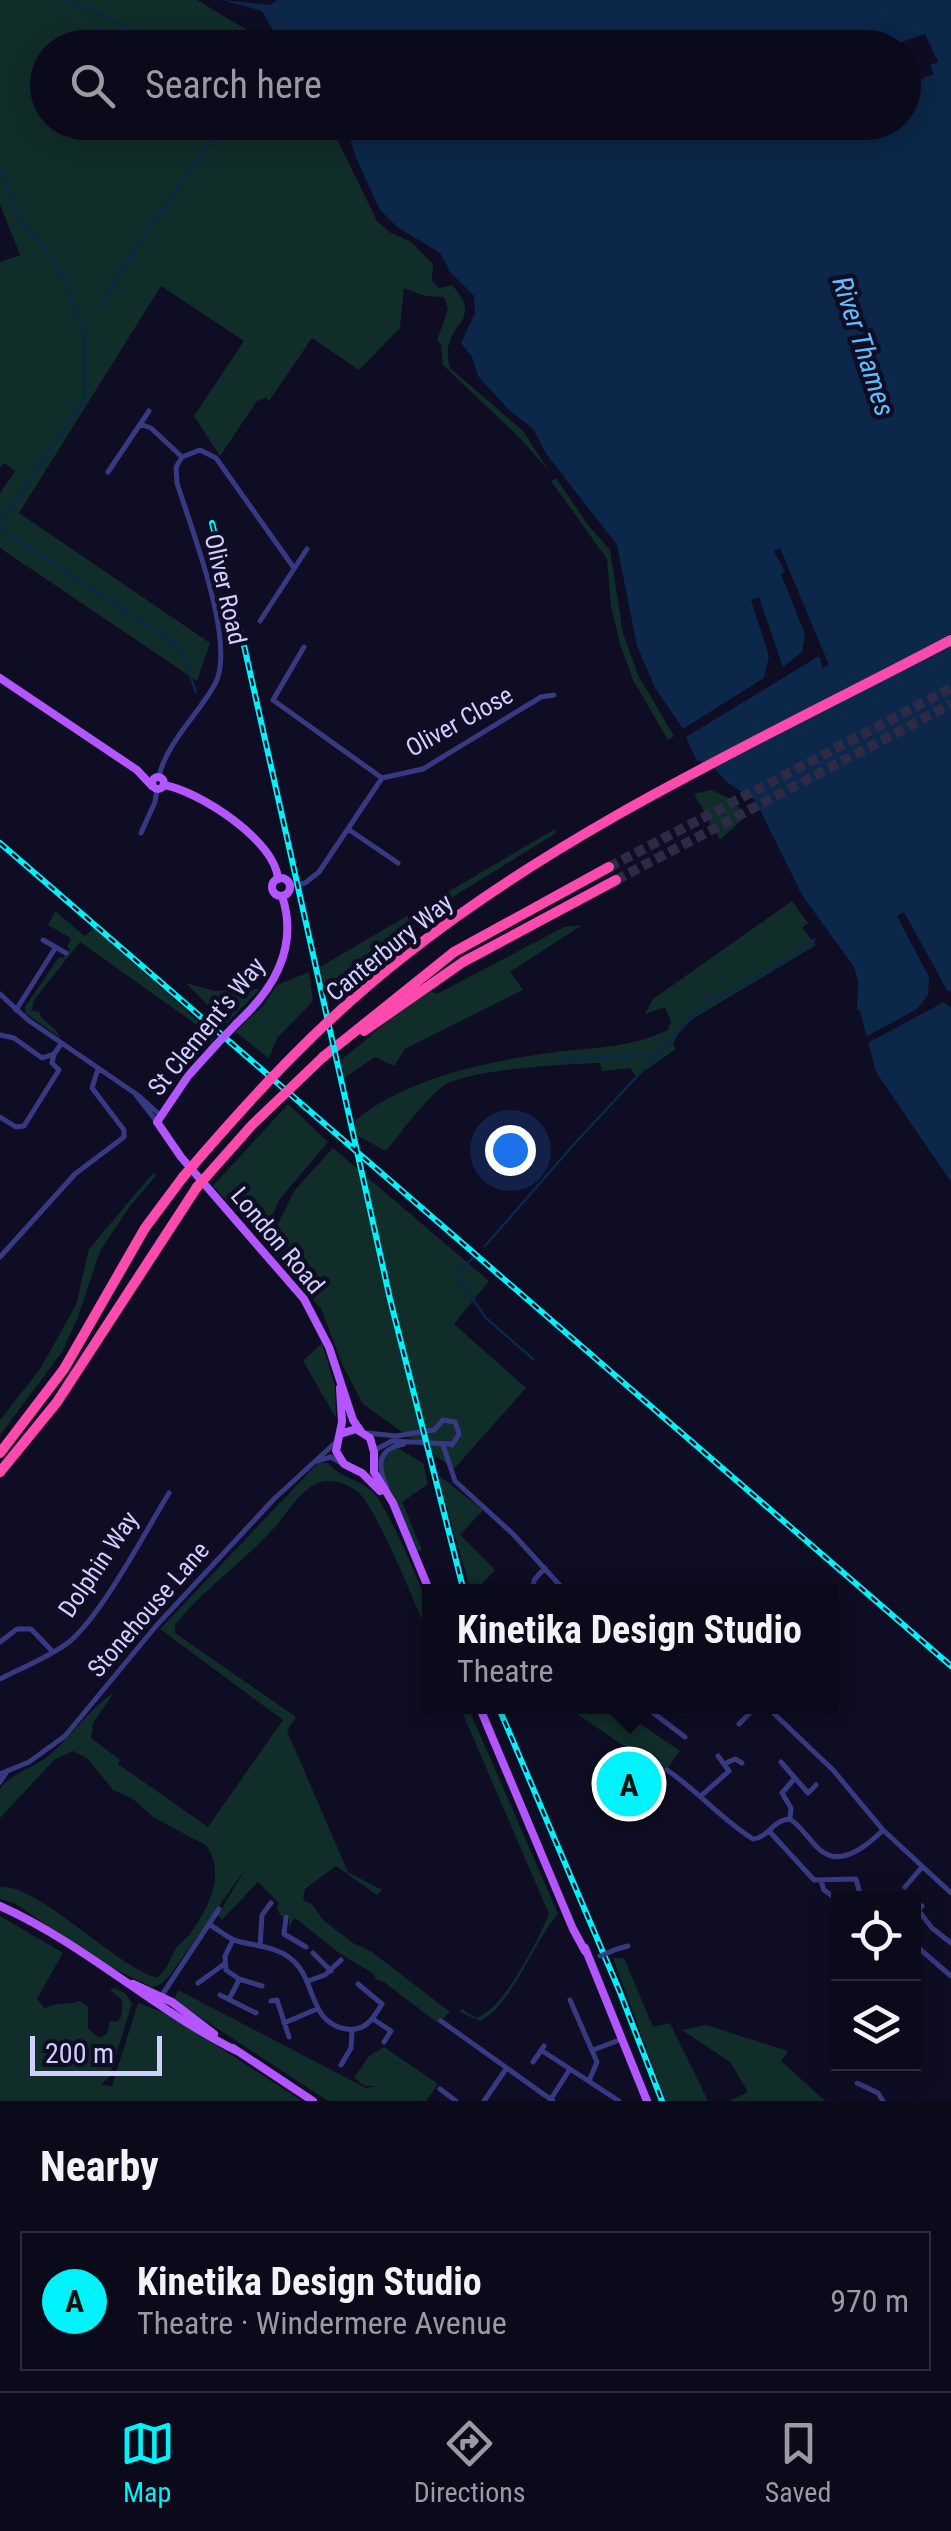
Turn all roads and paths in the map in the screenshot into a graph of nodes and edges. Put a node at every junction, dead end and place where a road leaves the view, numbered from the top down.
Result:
1 (149, 410) dead end
2 (140, 424) junction
3 (182, 458) junction
4 (108, 472) dead end
5 (308, 549) dead end
6 (294, 568) junction
7 (260, 622) dead end
8 (951, 640) edge
9 (304, 647) dead end
10 (0, 678) edge
11 (554, 695) dead end
12 (382, 778) junction
13 (158, 783) junction
14 (348, 829) junction
15 (141, 833) dead end
16 (398, 862) dead end
17 (609, 868) tunnel mouth
18 (278, 879) junction
19 (616, 880) tunnel mouth
20 (289, 886) junction
21 (282, 896) junction
22 (43, 940) dead end
23 (56, 947) junction
24 (66, 954) dead end
25 (0, 994) edge
26 (16, 1010) junction
27 (0, 1035) edge
28 (61, 1044) junction
29 (343, 1044) junction
30 (54, 1054) junction
31 (98, 1070) junction
32 (0, 1117) edge
33 (158, 1119) junction
34 (0, 1257) edge
35 (341, 1384) junction
36 (434, 1430) junction
37 (362, 1431) junction
38 (338, 1438) junction
39 (412, 1443) junction
40 (452, 1444) junction
41 (442, 1445) junction
42 (0, 1452) edge
43 (374, 1455) junction
44 (448, 1458) junction
45 (314, 1463) junction
46 (344, 1464) junction
47 (354, 1470) junction
48 (0, 1472) edge
49 (168, 1493) dead end
50 (389, 1496) junction
51 (395, 1511) junction
52 (545, 1568) junction
53 (427, 1584) edge
54 (533, 1584) edge
55 (559, 1584) edge
56 (0, 1642) edge
57 (53, 1652) junction
58 (0, 1678) edge
59 (482, 1714) edge
60 (655, 1714) edge
61 (749, 1714) edge
62 (774, 1714) edge
63 (740, 1724) dead end
64 (685, 1737) dead end
65 (718, 1756) dead end
66 (781, 1762) dead end
67 (726, 1763) junction
68 (742, 1763) dead end
69 (667, 1770) dead end
70 (3, 1773) edge
71 (794, 1778) junction
72 (0, 1782) edge
73 (816, 1786) dead end
74 (702, 1795) junction
75 (790, 1819) junction
76 (883, 1830) junction
77 (769, 1831) junction
78 (922, 1866) junction
79 (821, 1881) junction
80 (905, 1886) dead end
81 (859, 1891) edge
82 (951, 1893) edge
83 (831, 1895) edge
84 (271, 1903) dead end
85 (0, 1906) edge
86 (218, 1909) dead end
87 (252, 1914) dead end
88 (262, 1915) junction
89 (921, 1915) edge
90 (286, 1917) dead end
91 (210, 1925) junction
92 (292, 1938) junction
93 (232, 1940) junction
94 (951, 1943) edge
95 (260, 1946) junction
96 (628, 1946) dead end
97 (306, 1948) dead end
98 (921, 1950) edge
99 (313, 1953) dead end
100 (284, 1954) junction
101 (587, 1956) junction
102 (341, 1960) dead end
103 (224, 1965) junction
104 (331, 1971) junction
105 (951, 1976) edge
106 (240, 1979) junction
107 (308, 1980) junction
108 (198, 1983) dead end
109 (358, 1984) dead end
110 (262, 1986) dead end
111 (220, 1994) dead end
112 (158, 1999) junction
113 (229, 1999) junction
114 (570, 2000) dead end
115 (272, 2001) dead end
116 (317, 2009) junction
117 (256, 2013) dead end
118 (373, 2019) junction
119 (442, 2021) dead end
120 (284, 2023) junction
121 (352, 2029) junction
122 (289, 2037) dead end
123 (622, 2038) junction
124 (384, 2042) dead end
125 (592, 2050) junction
126 (237, 2051) junction
127 (533, 2062) dead end
128 (341, 2065) dead end
129 (570, 2069) junction
130 (506, 2070) junction
131 (589, 2082) junction
132 (856, 2083) dead end
133 (440, 2090) dead end
134 (552, 2100) edge
135 (313, 2101) edge
136 (456, 2101) edge
137 (484, 2101) edge
138 (619, 2101) edge
139 (648, 2101) edge
140 (883, 2101) edge

1 - 2 street
2 - 3 street
2 - 4 street
3 - 6 street
3 - 13 street, Oliver Road
5 - 6 street
6 - 7 street
8 - 42 highway, Canterbury Way, bridge
9 - 12 street, Oliver Close
10 - 13 main road
11 - 12 street, Oliver Close
12 - 14 street, Oliver Close
13 - 15 street, Oliver Road
13 - 18 main road
14 - 16 street
14 - 20 street, Oliver Close
17 - 29 highway, Canterbury Way
18 - 20 main road
18 - 21 main road, St Clement's Way
19 - 29 highway, Canterbury Way
20 - 21 main road
21 - 33 main road, St Clement's Way, bridge
22 - 23 street
23 - 24 street
23 - 26 street
25 - 26 street, London Road
26 - 28 street, London Road
27 - 30 street
28 - 30 street
28 - 31 street, London Road
29 - 48 highway, Canterbury Way, bridge
30 - 32 street
31 - 33 street, London Road
31 - 34 street
33 - 35 main road, London Road
35 - 37 main road, London Road
35 - 38 main road, London Road
36 - 37 street
36 - 40 street
36 - 41 street
37 - 38 main road
37 - 43 main road
38 - 45 street, Stonehouse Lane
38 - 46 main road
39 - 41 street
39 - 43 street
39 - 50 street
40 - 41 street
40 - 44 street
41 - 44 street
43 - 47 main road
43 - 50 main road
44 - 52 street
45 - 46 street
45 - 70 street, Stonehouse Lane
46 - 47 main road
47 - 51 main road
49 - 57 street, Dolphin Way
50 - 51 main road
51 - 53 main road
52 - 54 street
52 - 55 street
56 - 57 street
57 - 58 street, Dolphin Way
59 - 101 main road
60 - 64 street
61 - 63 street
62 - 76 street
65 - 67 street
66 - 71 street
67 - 68 street
67 - 74 street
69 - 74 street
70 - 72 street, Stonehouse Lane
71 - 73 street
71 - 75 street
74 - 77 street
75 - 76 street
75 - 77 street
76 - 78 street
77 - 79 street
78 - 80 street
78 - 82 street
79 - 81 street
79 - 83 street
84 - 88 street
85 - 112 main road
86 - 91 street
87 - 88 street
88 - 95 street
89 - 94 street
90 - 92 street
91 - 93 street
91 - 112 street
92 - 97 street
92 - 100 street
93 - 95 street
93 - 103 street
95 - 100 street
96 - 101 street, bridge
98 - 105 street
99 - 104 street
100 - 107 street
101 - 123 main road
102 - 104 street
103 - 106 street
103 - 108 street
104 - 107 street
106 - 110 street
106 - 113 street
107 - 116 street
109 - 118 street
111 - 113 street
112 - 126 main road
112 - 126 main road
113 - 117 street
114 - 125 street
115 - 120 street
116 - 120 street
116 - 121 street
118 - 121 street
118 - 124 street
119 - 130 street
120 - 122 street
121 - 128 street
123 - 125 street
123 - 139 main road
125 - 131 street
126 - 135 main road
127 - 129 street
129 - 131 street
129 - 134 street
130 - 134 street
130 - 137 street
131 - 138 street
132 - 140 street
133 - 136 street

